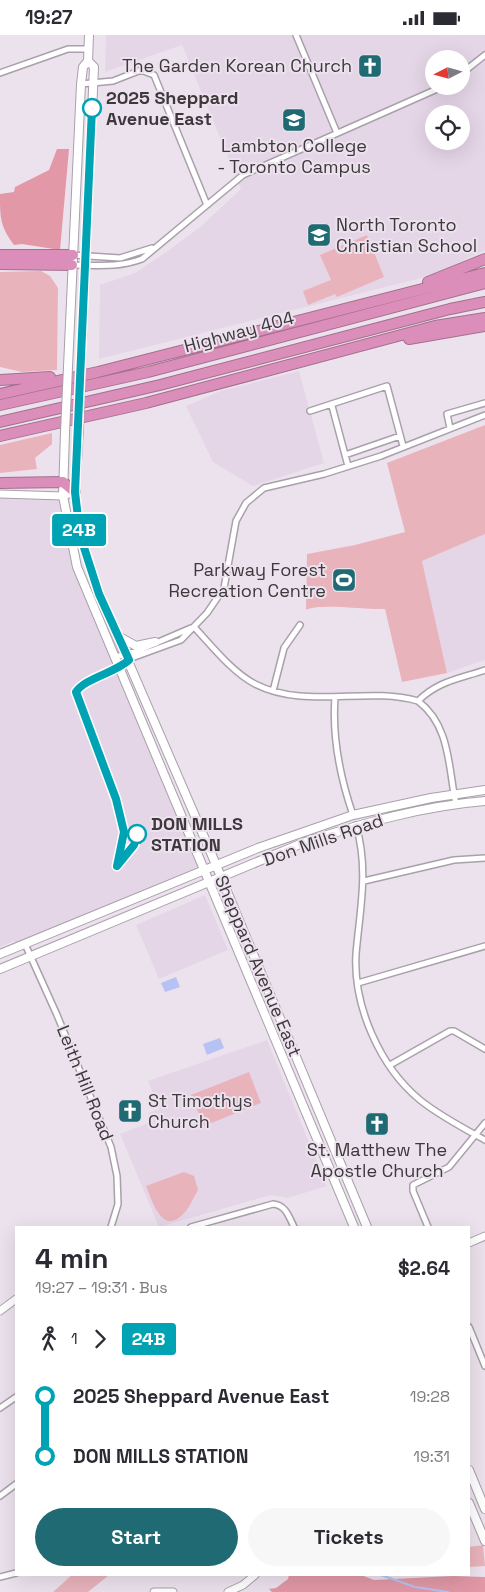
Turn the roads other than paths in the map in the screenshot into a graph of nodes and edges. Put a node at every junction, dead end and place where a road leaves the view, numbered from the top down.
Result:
1 (89, 35) edge
2 (296, 35) edge
3 (88, 49) junction
4 (485, 55) edge
5 (88, 61) junction
6 (470, 67) edge
7 (0, 73) edge
8 (93, 83) junction
9 (81, 84) junction
10 (425, 94) edge
11 (338, 133) junction
12 (207, 205) junction
13 (155, 247) junction
14 (0, 255) edge
15 (86, 256) junction
16 (485, 259) edge
17 (72, 260) junction
18 (0, 264) edge
19 (86, 265) junction
20 (485, 273) edge
21 (485, 283) edge
22 (485, 296) edge
23 (485, 302) edge
24 (352, 307) junction
25 (450, 309) junction
26 (485, 317) edge
27 (485, 326) edge
28 (305, 361) junction
29 (98, 372) junction
30 (0, 379) edge
31 (0, 394) edge
32 (146, 403) junction
33 (485, 403) edge
34 (0, 405) edge
35 (332, 405) junction
36 (310, 411) dead end
37 (485, 415) edge
38 (0, 422) edge
39 (450, 428) junction
40 (0, 435) edge
41 (400, 436) junction
42 (0, 440) edge
43 (403, 446) junction
44 (345, 455) junction
45 (348, 466) junction
46 (63, 482) junction
47 (0, 483) edge
48 (75, 492) junction
49 (0, 494) edge
50 (63, 496) junction
51 (300, 625) dead end
52 (194, 627) junction
53 (118, 636) junction
54 (155, 642) junction
55 (127, 657) junction
56 (116, 660) junction
57 (485, 670) edge
58 (273, 691) junction
59 (335, 697) junction
60 (418, 701) junction
61 (485, 790) edge
62 (454, 794) junction
63 (485, 801) edge
64 (456, 804) junction
65 (353, 815) junction
66 (356, 825) junction
67 (485, 859) edge
68 (216, 866) junction
69 (204, 871) junction
70 (221, 877) junction
71 (364, 881) junction
72 (208, 882) junction
73 (25, 944) junction
74 (485, 946) edge
75 (0, 954) edge
76 (31, 956) junction
77 (0, 969) edge
78 (358, 983) junction
79 (485, 1049) edge
80 (390, 1065) junction
81 (485, 1123) edge
82 (475, 1135) junction
83 (485, 1141) edge
84 (111, 1226) edge
85 (195, 1226) edge
86 (294, 1226) edge
87 (354, 1226) edge
88 (367, 1226) edge
89 (428, 1226) edge
90 (485, 1236) edge
91 (470, 1243) edge
92 (15, 1300) edge
93 (0, 1311) edge
94 (470, 1329) edge
95 (485, 1366) edge
96 (15, 1398) edge
97 (0, 1409) edge
98 (470, 1472) edge
99 (15, 1485) edge
100 (0, 1496) edge
101 (470, 1505) edge
102 (485, 1509) edge
103 (485, 1541) edge
104 (15, 1573) edge
105 (254, 1576) edge
106 (0, 1577) edge
107 (154, 1592) edge
108 (172, 1592) edge
109 (228, 1592) edge

1 - 3 main road, Sheppard Avenue East
2 - 11 street
3 - 5 main road, Sheppard Avenue East
3 - 7 street
4 - 6 street
5 - 8 main road, Sheppard Avenue East
5 - 9 main road, Sheppard Avenue East
8 - 9 street
8 - 12 street
8 - 15 main road, Sheppard Avenue East
9 - 17 main road, Sheppard Avenue East
10 - 11 street
11 - 12 street
12 - 13 street
13 - 15 street
13 - 19 street
14 - 17 highway
15 - 17 street
15 - 19 main road, Sheppard Avenue East
16 - 24 highway
17 - 18 highway
17 - 19 street
17 - 46 main road, Sheppard Avenue East, bridge
19 - 48 main road, Sheppard Avenue East, bridge
20 - 24 highway, Highway 404
21 - 34 highway, Highway 404
22 - 25 highway
23 - 25 highway
24 - 29 highway, Highway 404
25 - 38 highway, Highway 404
26 - 28 highway
27 - 28 highway
28 - 32 highway
29 - 30 highway
29 - 31 highway, Highway 404
32 - 40 highway
32 - 42 highway
33 - 39 street
35 - 36 street
35 - 41 street
35 - 44 street
37 - 39 street
39 - 43 street
41 - 43 street
41 - 44 street
43 - 45 street
44 - 45 street
45 - 52 street
46 - 47 highway
46 - 48 highway
46 - 50 main road, Sheppard Avenue East
48 - 50 street
48 - 53 main road, Sheppard Avenue East
49 - 50 street
50 - 56 main road, Sheppard Avenue East
51 - 58 street
52 - 54 street
52 - 55 street
52 - 58 street
53 - 54 main road
53 - 55 main road, Sheppard Avenue East
54 - 55 street
55 - 56 street
55 - 68 main road, Sheppard Avenue East
56 - 69 main road, Sheppard Avenue East
57 - 60 street
58 - 59 street
59 - 60 street
59 - 65 street
60 - 62 street
61 - 62 main road, Don Mills Road
62 - 64 street
62 - 65 main road, Don Mills Road
63 - 64 main road, Don Mills Road
64 - 66 main road, Don Mills Road
65 - 68 main road, Don Mills Road
66 - 70 main road, Don Mills Road
66 - 71 street
67 - 71 street
68 - 69 main road, Don Mills Road
68 - 70 main road, Sheppard Avenue East
69 - 72 main road, Sheppard Avenue East
69 - 73 main road, Don Mills Road
70 - 72 main road, Don Mills Road
70 - 88 main road, Sheppard Avenue East
71 - 78 street
72 - 76 main road, Don Mills Road
72 - 87 main road, Sheppard Avenue East
73 - 75 main road, Don Mills Road
73 - 76 street, Leith Hill Road
74 - 78 street
76 - 77 main road, Don Mills Road
76 - 84 street, Leith Hill Road
78 - 80 street
79 - 80 street
80 - 82 street
81 - 82 street
82 - 83 street
82 - 89 street
85 - 86 street
90 - 91 street
92 - 93 street
94 - 95 street
96 - 97 street
98 - 102 main road
99 - 100 street
101 - 103 main road
104 - 106 street
105 - 109 street
107 - 108 street

